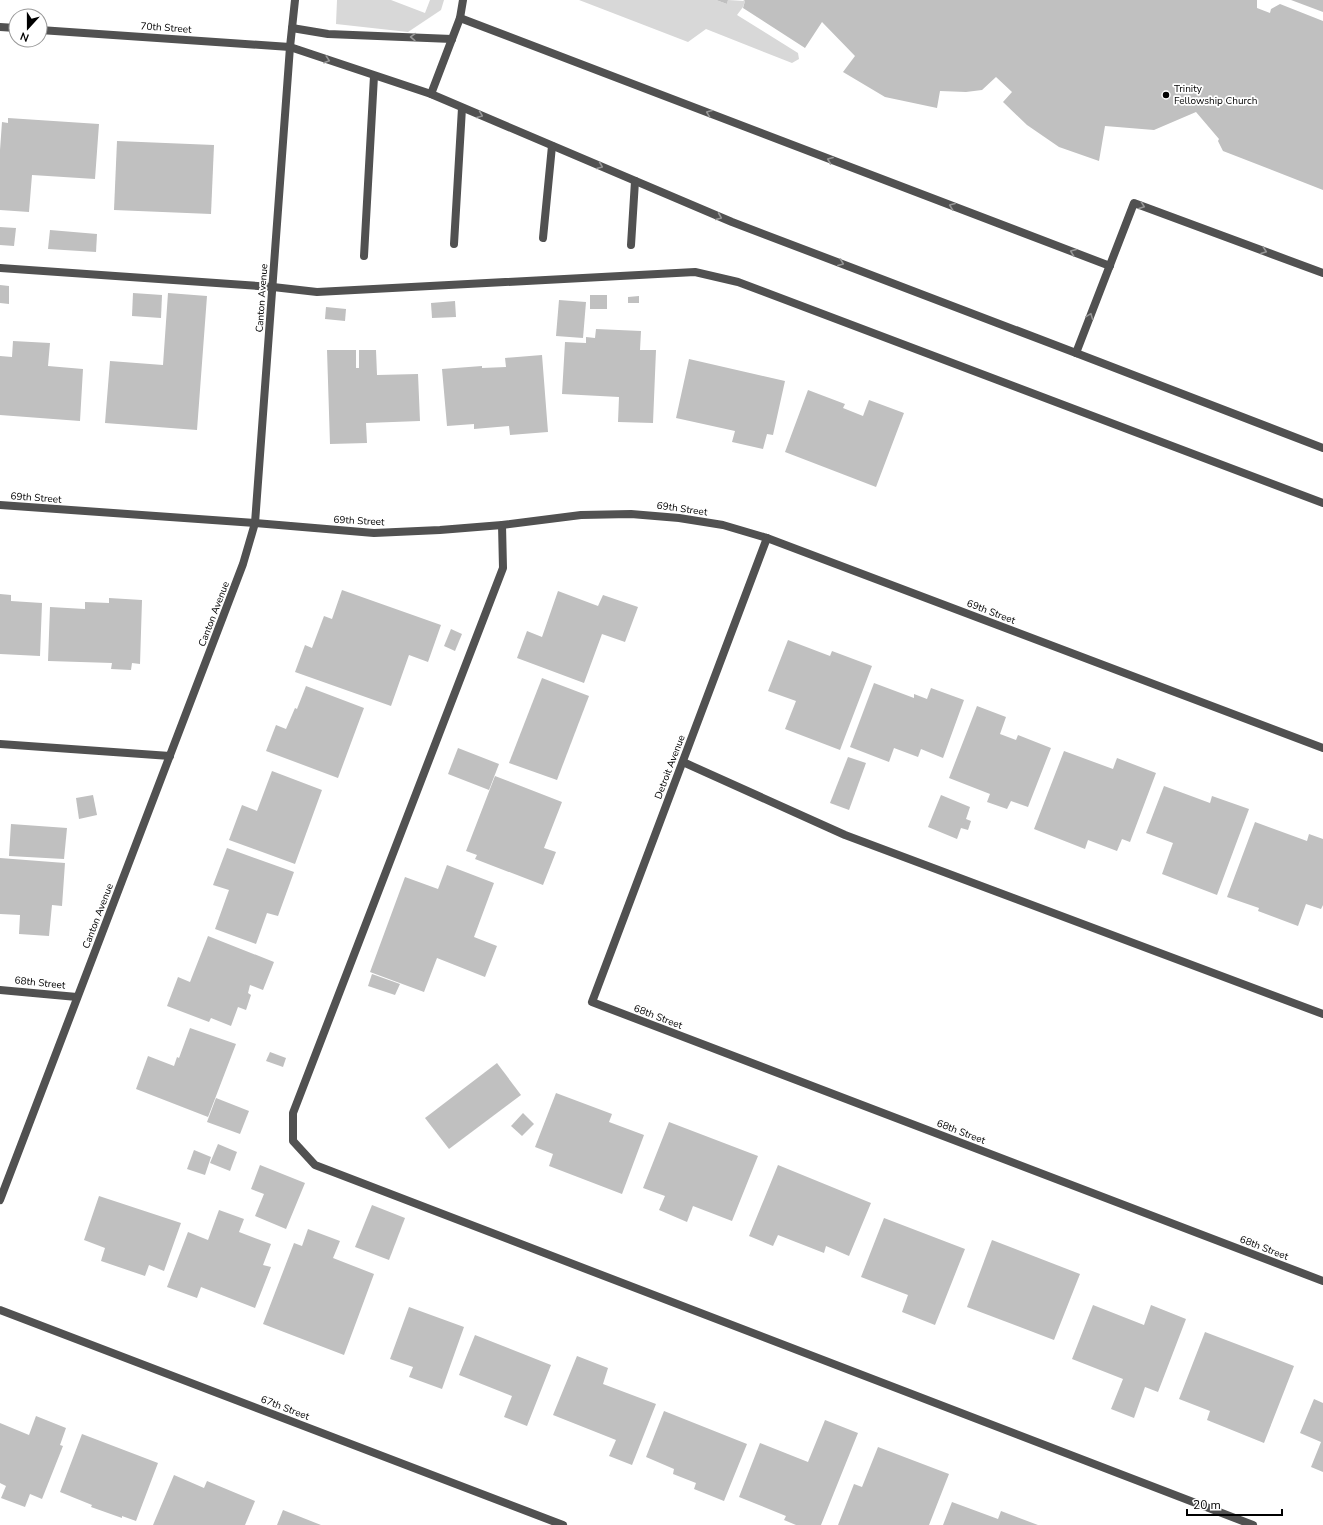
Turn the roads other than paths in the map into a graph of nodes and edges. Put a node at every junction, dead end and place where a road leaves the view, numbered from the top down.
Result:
1 (295, 0) edge
2 (463, 0) edge
3 (460, 18) junction
4 (292, 28) junction
5 (48, 31) edge
6 (452, 39) junction
7 (290, 47) junction
8 (374, 76) junction
9 (431, 94) junction
10 (462, 108) junction
11 (552, 146) junction
12 (635, 181) junction
13 (543, 238) dead end
14 (454, 244) dead end
15 (631, 245) dead end
16 (364, 256) dead end
17 (1110, 266) junction
18 (0, 268) edge
19 (1323, 273) edge
20 (273, 287) junction
21 (1076, 353) junction
22 (1323, 448) edge
23 (1323, 503) edge
24 (0, 505) edge
25 (255, 523) junction
26 (502, 525) junction
27 (767, 538) junction
28 (0, 744) edge
29 (1323, 748) edge
30 (170, 756) junction
31 (683, 762) junction
32 (0, 990) edge
33 (77, 997) junction
34 (592, 1002) joint
35 (1323, 1014) edge
36 (0, 1200) edge
37 (1323, 1281) edge
38 (0, 1310) edge
39 (563, 1525) edge
40 (1253, 1525) edge

1 - 4 street, Canton Avenue
2 - 3 street
3 - 6 street
17 -> 3 street
6 -> 4 street
4 - 7 street, Canton Avenue
5 - 7 street, 70th Street
6 - 9 street
7 -> 8 street, 70th Street
7 - 20 street, Canton Avenue
8 - 9 street, 70th Street
8 - 16 street
9 - 10 street, 70th Street
10 -> 11 street, 70th Street
10 - 14 street
11 -> 12 street, 70th Street
11 - 13 street
12 - 15 street
12 -> 21 street, 70th Street
17 -> 19 street
21 -> 17 street
18 - 20 street
20 - 23 street
20 - 25 street, Canton Avenue
21 - 22 street, 70th Street
24 - 25 street, 69th Street
25 - 26 street, 69th Street
25 - 30 street, Canton Avenue
26 - 27 street, 69th Street
26 - 40 street
27 - 29 street, 69th Street
27 - 31 street, Detroit Avenue
28 - 30 street
30 - 33 street, Canton Avenue
31 - 34 street, Detroit Avenue
31 - 35 street
32 - 33 street, 68th Street
33 - 36 street, Canton Avenue
34 - 37 street, 68th Street
38 - 39 street, 67th Street

